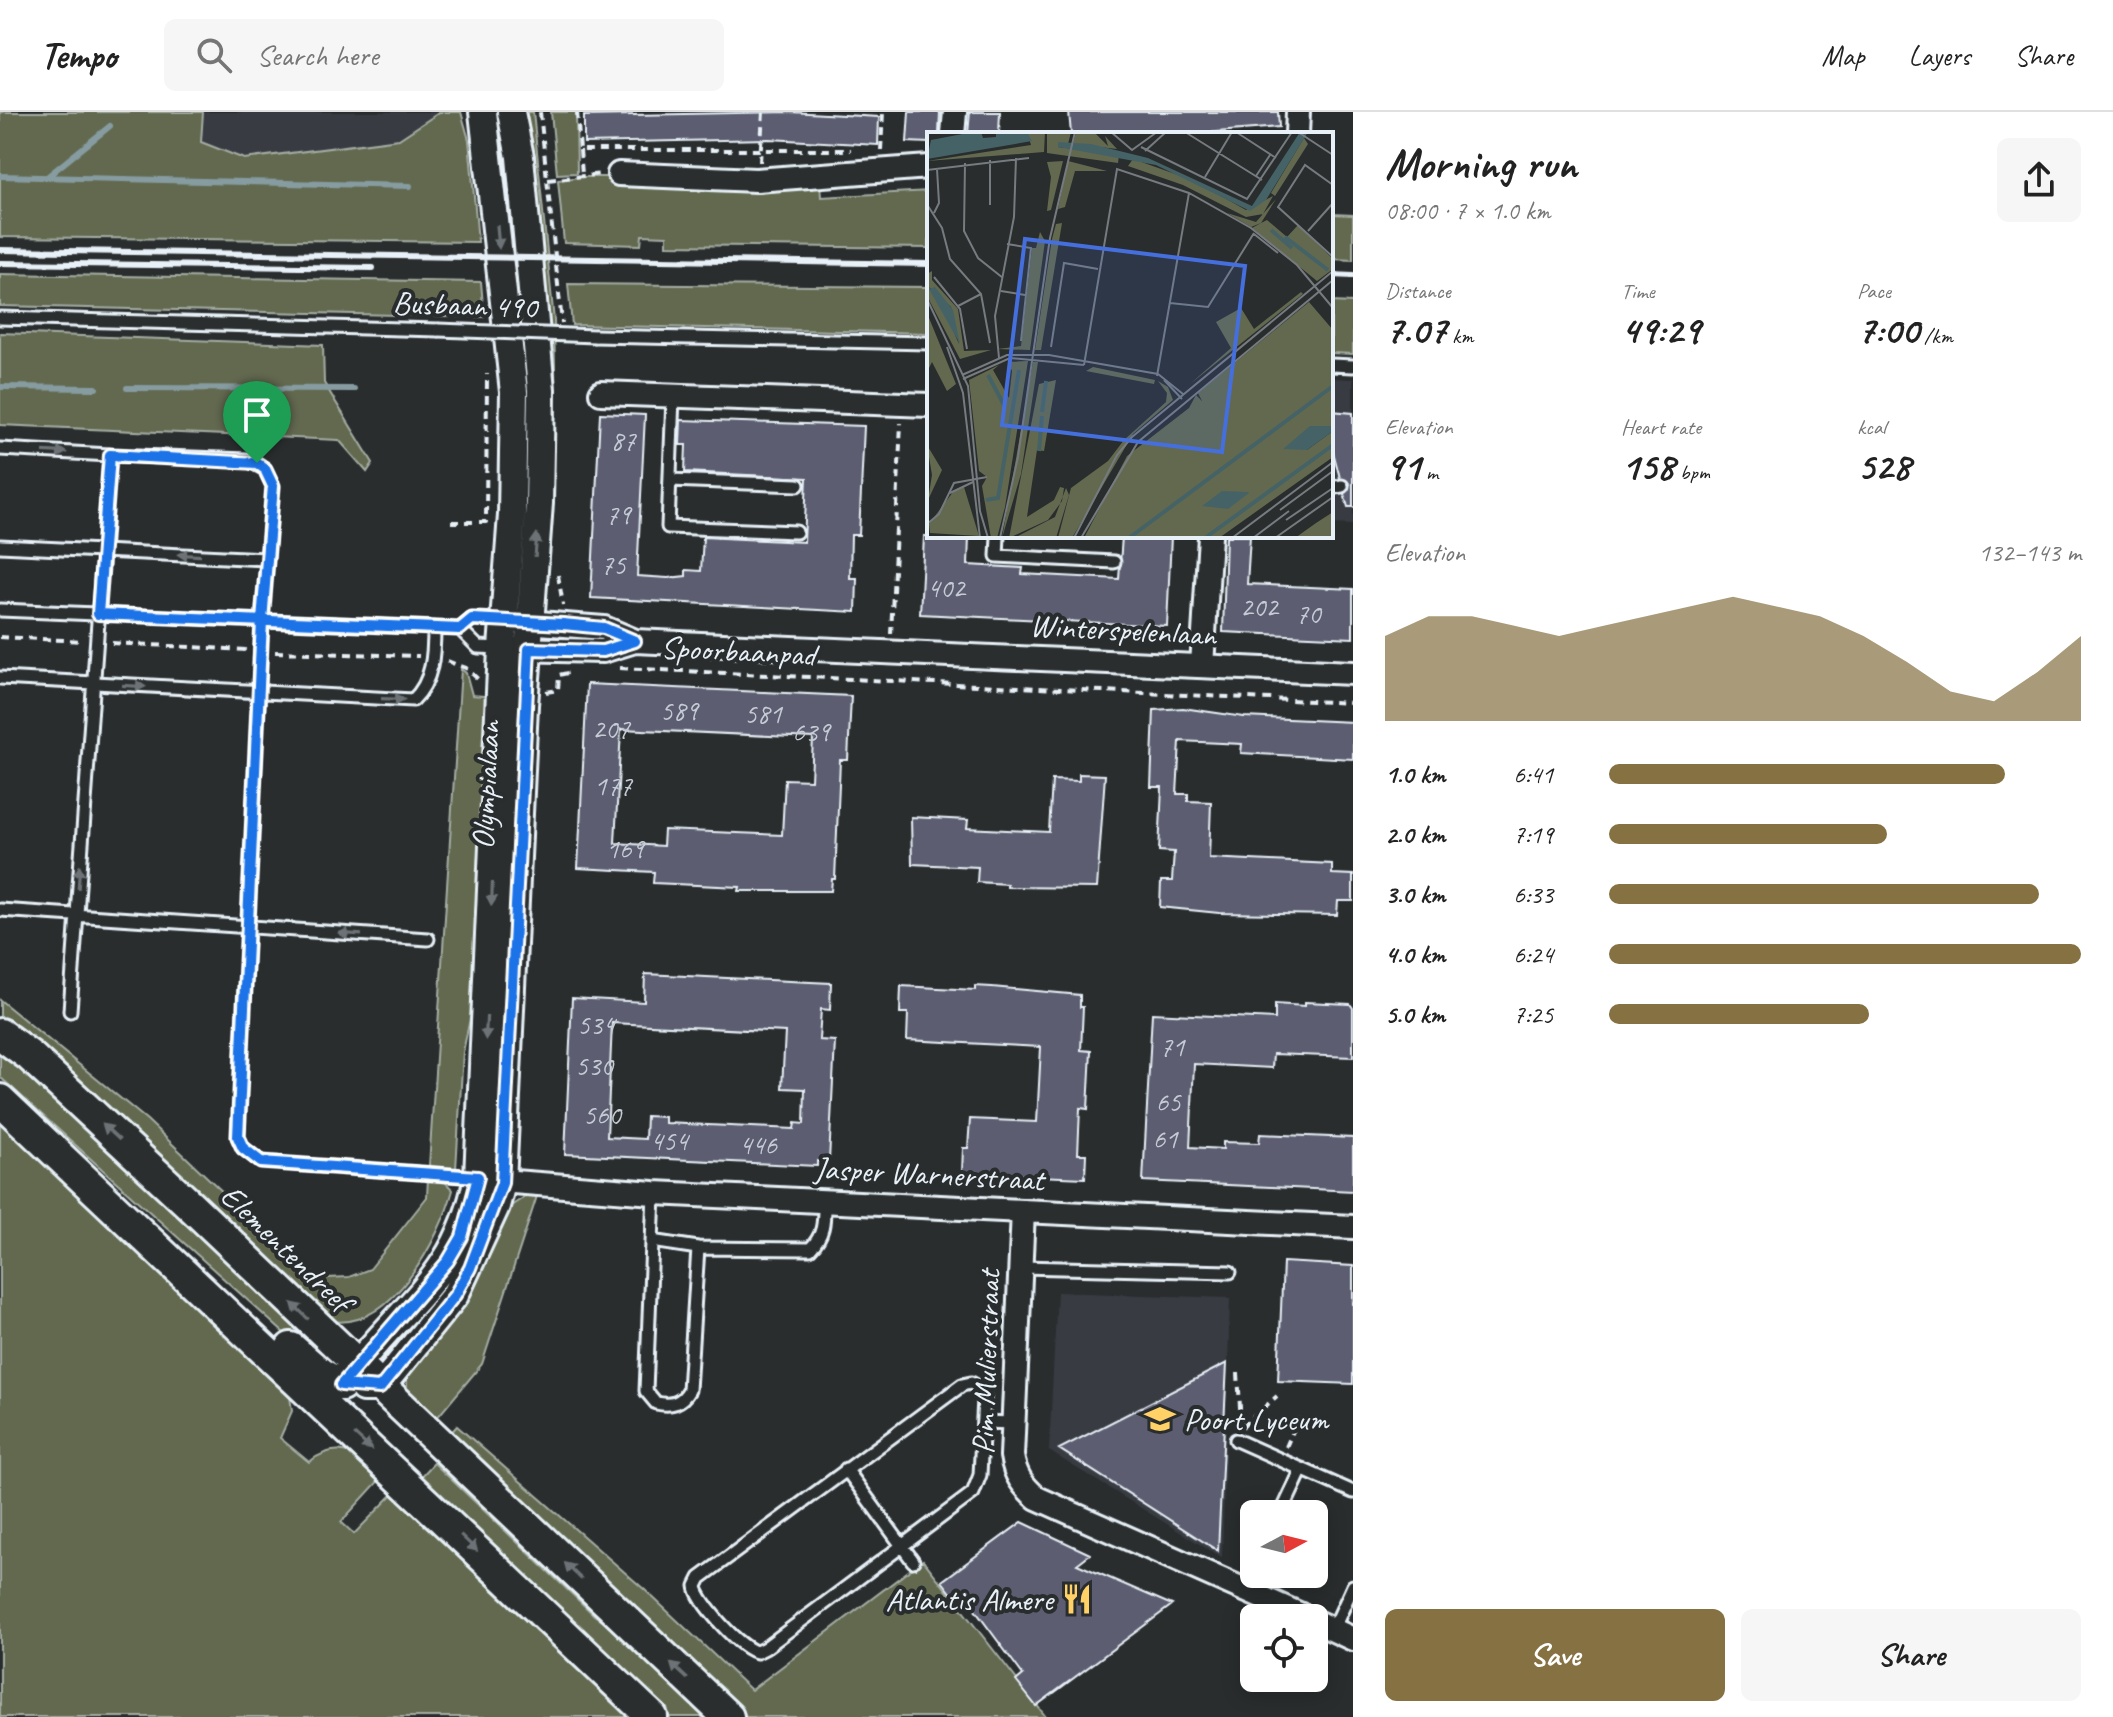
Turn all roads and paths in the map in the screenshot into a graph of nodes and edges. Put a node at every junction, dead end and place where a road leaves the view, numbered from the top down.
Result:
1 (483, 112) edge
2 (511, 112) edge
3 (577, 112) edge
4 (763, 112) edge
5 (883, 112) edge
6 (955, 112) edge
7 (1298, 112) edge
8 (953, 132) edge
9 (1297, 132) edge
10 (761, 148) junction
11 (580, 150) junction
12 (881, 161) junction
13 (927, 167) edge
14 (582, 174) junction
15 (619, 174) joint
16 (548, 180) dead end
17 (759, 180) junction
18 (0, 318) edge
19 (927, 343) edge
20 (1333, 365) edge
21 (1353, 366) edge
22 (601, 393) dead end
23 (673, 396) junction
24 (902, 404) junction
25 (927, 405) edge
26 (0, 449) edge
27 (110, 455) junction
28 (670, 480) junction
29 (798, 485) dead end
30 (796, 532) dead end
31 (998, 538) edge
32 (1210, 538) edge
33 (0, 546) edge
34 (103, 551) junction
35 (267, 559) junction
36 (1114, 562) dead end
37 (0, 610) edge
38 (98, 614) junction
39 (262, 621) junction
40 (517, 621) junction
41 (434, 628) junction
42 (460, 629) junction
43 (0, 637) edge
44 (635, 641) junction
45 (96, 642) junction
46 (502, 648) junction
47 (529, 649) junction
48 (261, 651) junction
49 (891, 651) junction
50 (433, 657) junction
51 (1202, 666) junction
52 (610, 668) dead end
53 (573, 672) dead end
54 (1353, 673) edge
55 (0, 678) edge
56 (93, 684) junction
57 (513, 691) junction
58 (259, 694) junction
59 (1353, 703) edge
60 (0, 910) edge
61 (77, 915) junction
62 (247, 927) junction
63 (428, 939) dead end
64 (70, 1011) dead end
65 (0, 1034) edge
66 (0, 1100) edge
67 (490, 1180) junction
68 (654, 1193) junction
69 (824, 1201) junction
70 (1023, 1211) junction
71 (135, 1226) junction
72 (1353, 1227) edge
73 (652, 1241) junction
74 (698, 1248) junction
75 (1020, 1267) junction
76 (1230, 1272) dead end
77 (1238, 1373) dead end
78 (349, 1375) junction
79 (380, 1388) junction
80 (1277, 1396) dead end
81 (336, 1417) junction
82 (1299, 1417) dead end
83 (983, 1422) junction
84 (1013, 1423) junction
85 (1241, 1428) junction
86 (1236, 1440) joint
87 (1280, 1460) junction
88 (846, 1469) junction
89 (1302, 1469) junction
90 (1353, 1492) edge
91 (1288, 1500) edge
92 (902, 1546) junction
93 (913, 1561) dead end
94 (1353, 1586) edge
95 (1282, 1604) edge
96 (1333, 1630) edge
97 (652, 1717) edge
98 (728, 1717) edge

1 -> 40 street, Olympialaan
40 -> 2 street, Olympialaan
3 - 11 path
4 - 10 path
5 - 12 path
6 - 8 street
7 - 9 street
10 - 11 path
10 - 12 path
10 - 17 path
11 - 14 path
12 - 13 street
12 - 17 street
14 - 15 path
14 - 16 path
15 - 17 street
18 - 19 lane, Busbaan 490, bridge
20 - 21 lane
22 - 23 street
23 - 24 street
23 - 28 lane
24 - 25 street
24 - 49 path
26 -> 27 lane
27 - 34 lane
27 - 35 lane
28 - 29 lane
28 - 30 lane
31 - 36 lane
32 - 51 street
33 - 34 lane
35 -> 34 lane
34 - 38 lane
35 - 39 lane
37 - 38 lane
38 - 39 lane
38 - 45 lane
39 - 41 lane
39 - 48 lane
40 - 42 lane
40 - 44 street, Winterspelenlaan
40 - 46 street, Olympialaan
40 - 47 street, Olympialaan
41 - 42 lane
41 - 50 lane
42 - 46 lane
43 - 45 path
44 - 47 street, Winterspelenlaan
44 - 49 street, Winterspelenlaan
45 - 48 path
45 - 56 lane
46 - 47 street, Winterspelenlaan
46 - 57 street, Olympialaan
47 - 57 street, Olympialaan
48 - 50 path
48 - 58 lane
49 - 51 street, Winterspelenlaan
50 - 57 path
58 -> 50 lane
51 - 54 street, Winterspelenlaan
52 - 59 path, Spoorbaanpad
53 - 57 path
55 - 56 lane
56 -> 58 lane
61 -> 56 lane
57 - 67 street, Olympialaan
58 - 62 lane
60 - 61 lane
61 - 62 lane
61 - 64 lane
63 -> 62 lane
62 - 67 lane
78 -> 65 main road, Elementendreef
66 - 71 main road, Elementendreef
67 - 68 street, Jasper Warnerstraat
67 - 78 street, Olympialaan
67 - 79 street, Olympialaan
68 - 69 street, Jasper Warnerstraat
68 - 73 lane
69 - 70 street, Jasper Warnerstraat
69 - 74 lane
70 - 72 street, Jasper Warnerstraat
70 - 75 street, Pim Mulierstraat
71 - 78 main road, Elementendreef
71 - 81 main road, Elementendreef
73 - 74 lane
73 - 74 lane
75 - 76 lane
75 - 84 street, Pim Mulierstraat
77 - 85 path
78 - 79 main road, Elementendreef
78 - 81 street
98 -> 79 main road, Elementendreef
80 - 85 path
81 -> 97 main road, Elementendreef
82 - 87 path
83 - 84 lane
83 - 88 lane
83 - 92 lane
84 - 95 street, Pim Mulierstraat
85 - 86 path
86 - 87 lane
87 - 89 lane
88 - 92 lane
88 - 92 lane
89 - 90 lane
89 - 91 lane
92 - 93 lane
94 - 96 lane

